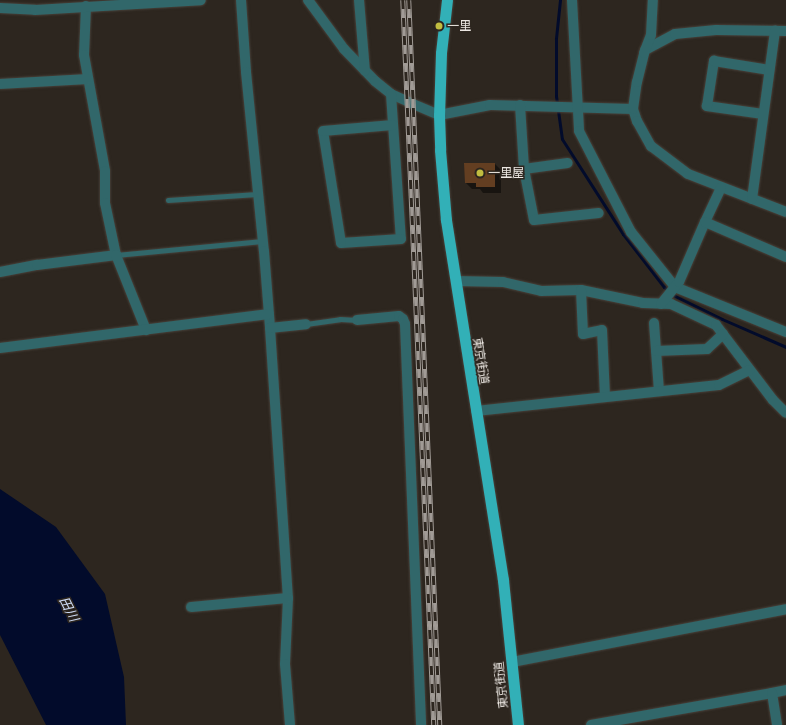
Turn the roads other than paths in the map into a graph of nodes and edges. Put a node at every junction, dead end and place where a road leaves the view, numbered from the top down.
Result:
1 (201, 0) edge
2 (241, 0) edge
3 (308, 0) edge
4 (359, 0) edge
5 (447, 0) edge
6 (572, 0) edge
7 (654, 0) edge
8 (82, 4) edge
9 (0, 8) edge
10 (775, 31) junction
11 (786, 31) edge
12 (645, 50) junction
13 (769, 70) junction
14 (366, 71) junction
15 (88, 79) junction
16 (0, 84) edge
17 (391, 94) junction
18 (520, 105) junction
19 (577, 107) junction
20 (633, 109) junction
21 (764, 114) junction
22 (439, 115) junction
23 (393, 125) junction
24 (568, 163) dead end
25 (524, 169) junction
26 (721, 187) junction
27 (257, 194) junction
28 (752, 199) junction
29 (168, 200) dead end
30 (786, 212) edge
31 (600, 213) dead end
32 (705, 222) junction
33 (262, 241) junction
34 (116, 255) junction
35 (786, 257) edge
36 (0, 272) edge
37 (456, 281) junction
38 (674, 288) junction
39 (581, 290) junction
40 (662, 302) junction
41 (269, 314) junction
42 (357, 320) joint
43 (654, 323) dead end
44 (306, 324) joint
45 (270, 328) junction
46 (146, 330) junction
47 (786, 332) edge
48 (723, 334) junction
49 (0, 348) edge
50 (656, 351) junction
51 (750, 370) junction
52 (659, 391) junction
53 (605, 397) junction
54 (476, 411) junction
55 (786, 413) edge
56 (288, 598) junction
57 (191, 607) dead end
58 (786, 609) edge
59 (512, 662) junction
60 (786, 690) edge
61 (772, 693) junction
62 (290, 725) edge
63 (421, 725) edge
64 (518, 725) edge
65 (591, 725) edge
66 (778, 725) edge

1 - 8 street
2 - 27 street
3 - 14 street
4 - 14 street
5 - 22 highway, 東京街道
6 - 19 street
7 - 12 street
8 - 9 street
8 - 15 street
10 - 11 street
10 - 12 street
10 - 13 street
12 - 20 street
13 - 21 street
13 - 21 street
14 - 17 street
15 - 16 street
15 - 34 street
17 - 22 street
17 - 23 street
18 - 19 street
18 - 22 street
18 - 25 street
19 - 20 street
19 - 38 street
20 - 26 street
21 - 28 street
22 - 37 highway, 東京街道
23 - 23 street
24 - 25 street
25 - 31 street
26 - 28 street
26 - 32 street
27 - 29 lane
27 - 33 street
28 - 30 street
32 - 35 street
32 - 38 street
33 - 34 lane
33 - 41 street
34 - 36 street
34 - 46 street
37 - 39 street
37 - 54 highway, 東京街道
38 - 40 street
38 - 47 street
39 - 40 street
39 - 53 street
40 - 48 street
41 - 45 street
41 - 46 street
42 - 44 lane
42 - 63 street
43 - 50 street
44 - 45 street
45 - 56 street
46 - 49 street
48 - 50 street
48 - 51 street
50 - 52 street
51 - 52 street
51 - 55 street
52 - 53 street
53 - 54 street
54 - 59 highway, 東京街道
56 - 57 street
56 - 62 street
58 - 59 street
59 - 64 highway, 東京街道
60 - 61 street
61 - 65 street
61 - 66 street

